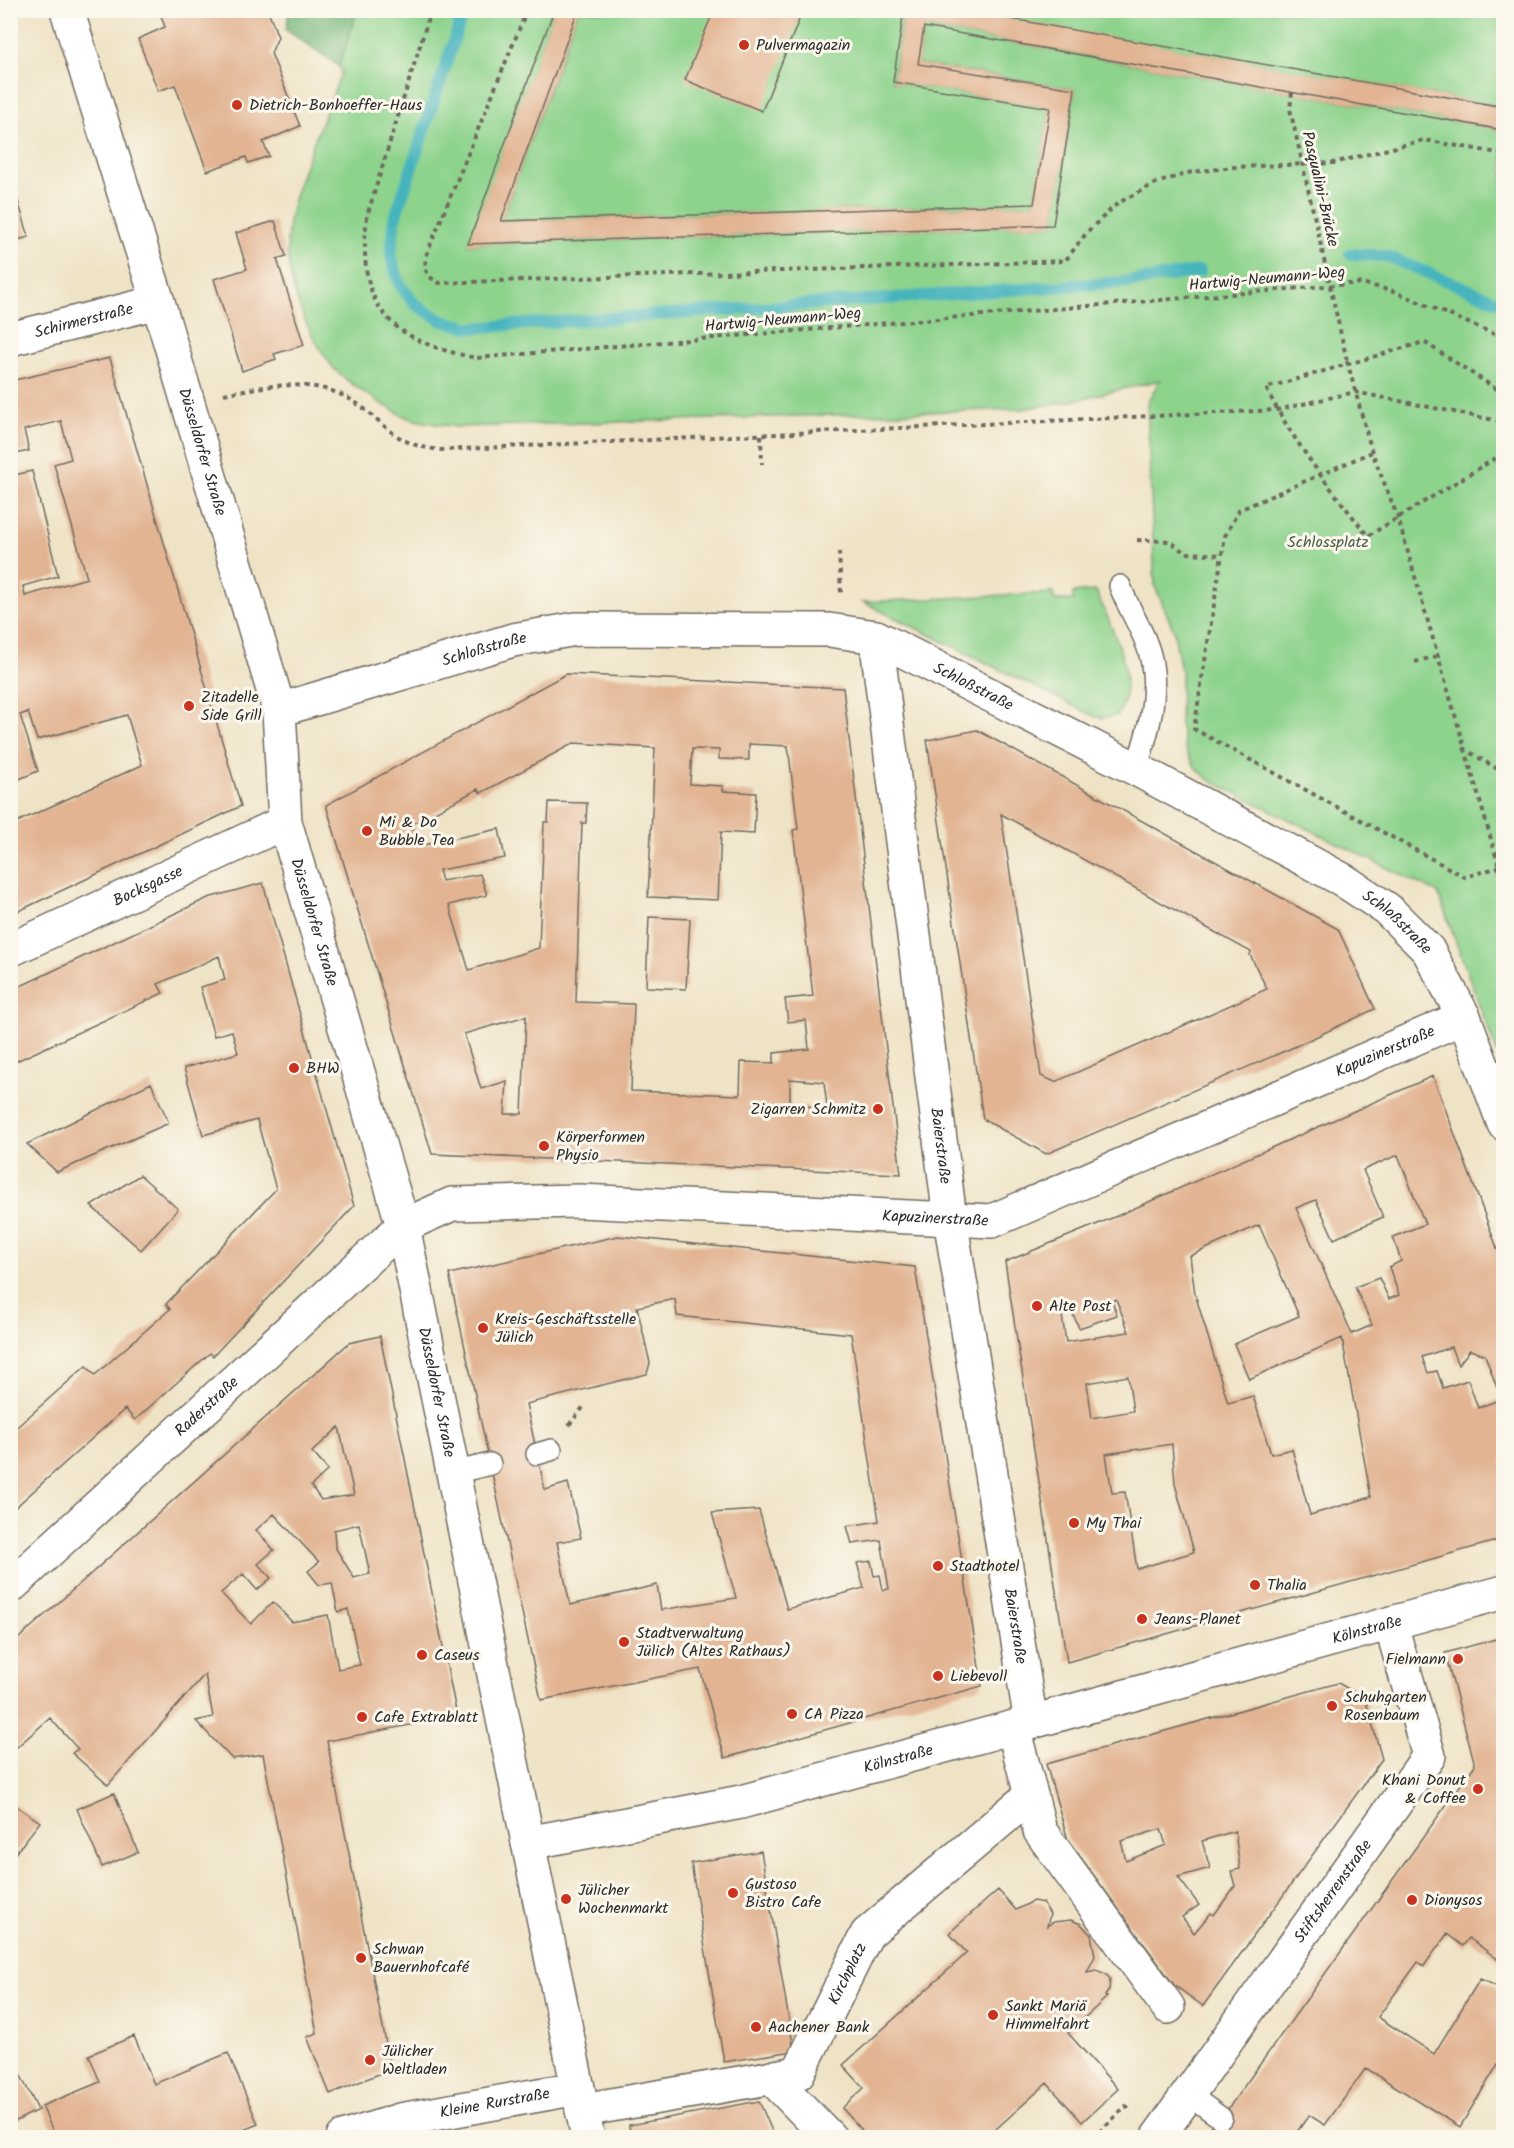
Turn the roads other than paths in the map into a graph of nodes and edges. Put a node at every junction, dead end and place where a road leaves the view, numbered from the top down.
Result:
1 (67, 10) edge
2 (158, 302) junction
3 (10, 339) edge
4 (1120, 586) dead end
5 (876, 637) junction
6 (279, 710) junction
7 (1136, 770) junction
8 (285, 822) junction
9 (10, 950) edge
10 (1464, 1017) junction
11 (1503, 1124) edge
12 (950, 1218) junction
13 (404, 1226) junction
14 (490, 1464) dead end
15 (453, 1473) junction
16 (10, 1587) edge
17 (1503, 1592) edge
18 (1391, 1625) junction
19 (1022, 1725) junction
20 (1030, 1796) junction
21 (528, 1843) junction
22 (1168, 2007) dead end
23 (771, 2077) junction
24 (1188, 2094) junction
25 (582, 2112) edge
26 (1221, 2118) dead end
27 (343, 2138) edge
28 (830, 2138) edge
29 (1157, 2138) edge

1 - 2 street, Düsseldorfer Straße
2 - 3 street, Schirmerstraße
2 - 6 street, Düsseldorfer Straße
4 - 7 lane
5 - 6 street, Schloßstraße
5 - 7 street, Schloßstraße
5 - 12 street, Baierstraße
6 - 8 street, Düsseldorfer Straße
7 - 10 street, Schloßstraße
8 - 9 street, Bocksgasse
8 - 13 street, Düsseldorfer Straße
10 - 11 street, Schloßstraße
10 - 12 street, Kapuzinerstraße
12 - 13 street, Kapuzinerstraße
12 - 19 street, Baierstraße
13 - 15 street, Düsseldorfer Straße
13 - 16 street, Raderstraße
14 - 15 lane
15 - 21 street, Düsseldorfer Straße
17 - 18 street, Kölnstraße
18 - 19 street, Kölnstraße
18 - 24 street, Stiftsherrenstraße
19 - 20 street
19 - 21 street, Kölnstraße
20 - 22 street
20 - 23 street, Kirchplatz
21 - 25 street
23 - 25 street, Kleine Rurstraße
23 - 28 street
24 - 26 lane
24 - 29 street, Stiftsherrenstraße
25 - 27 street, Kleine Rurstraße

